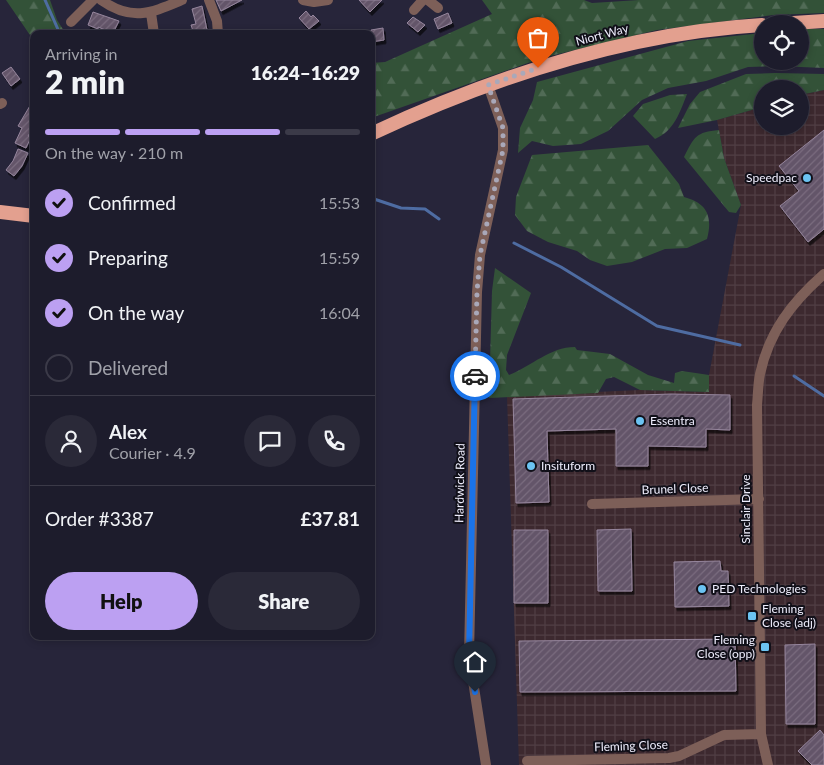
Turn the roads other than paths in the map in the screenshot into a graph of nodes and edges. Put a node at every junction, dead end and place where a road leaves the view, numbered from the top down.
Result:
1 (92, 0) edge
2 (101, 0) edge
3 (182, 0) edge
4 (209, 0) edge
5 (303, 0) edge
6 (328, 0) edge
7 (423, 0) edge
8 (428, 0) edge
9 (438, 8) dead end
10 (414, 10) dead end
11 (150, 13) junction
12 (824, 21) edge
13 (71, 22) dead end
14 (809, 22) edge
15 (754, 25) edge
16 (153, 30) edge
17 (218, 30) edge
18 (488, 85) junction
19 (375, 132) edge
20 (0, 212) edge
21 (30, 216) edge
22 (824, 274) edge
23 (759, 499) junction
24 (592, 504) dead end
25 (761, 734) junction
26 (526, 761) dead end
27 (486, 765) edge
28 (768, 765) edge

1 - 13 street
2 - 11 street
3 - 11 street
4 - 17 street
5 - 6 street
7 - 10 street
8 - 9 street
11 - 16 street
12 - 14 highway
15 - 18 highway, Niort Way
18 - 19 highway, Niort Way
18 - 27 street, Hardwick Road
20 - 21 highway
22 - 23 street, Sinclair Drive
23 - 24 street, Brunel Close
23 - 25 street, Sinclair Drive
25 - 26 street, Fleming Close
25 - 28 street, Sinclair Drive

